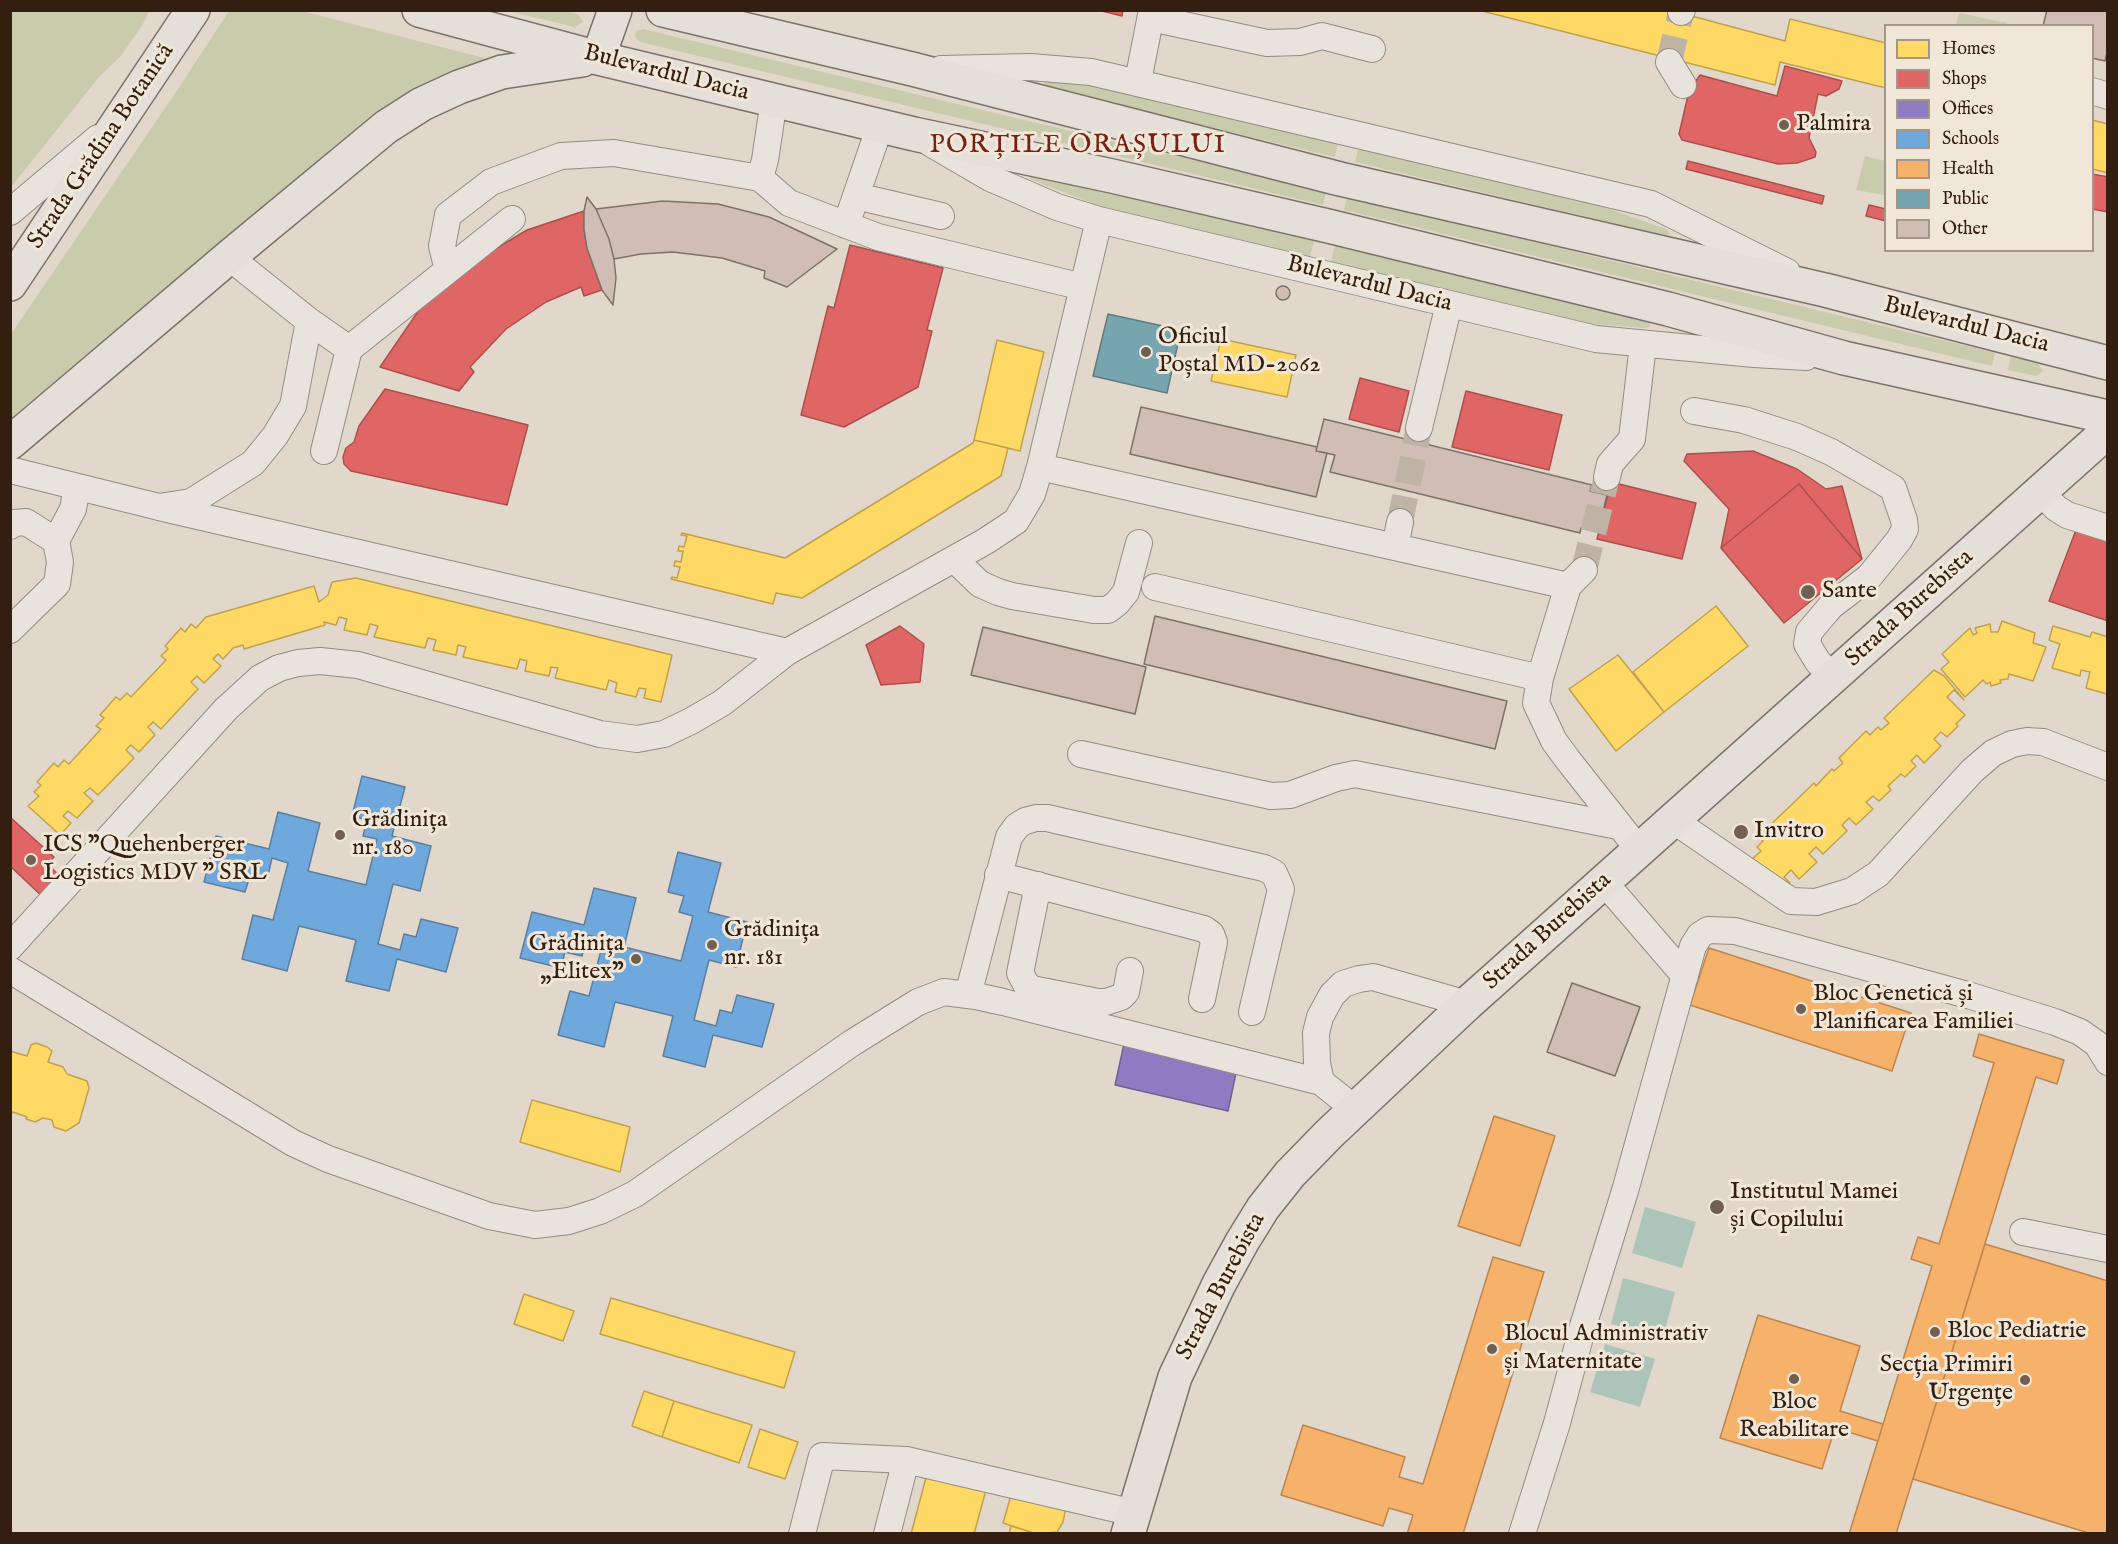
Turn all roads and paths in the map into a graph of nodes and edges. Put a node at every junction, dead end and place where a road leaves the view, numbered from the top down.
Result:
1 (193, 10) edge
2 (419, 10) edge
3 (615, 10) edge
4 (663, 10) edge
5 (1152, 14) edge
6 (1372, 49) dead end
7 (598, 58) junction
8 (1669, 62) tunnel mouth
9 (912, 69) junction
10 (1137, 81) junction
11 (1683, 85) dead end
12 (774, 100) junction
13 (124, 117) junction
14 (880, 126) junction
15 (914, 134) junction
16 (760, 178) junction
17 (856, 196) junction
18 (10, 212) edge
19 (941, 216) dead end
20 (512, 219) dead end
21 (1099, 220) junction
22 (846, 225) junction
23 (229, 257) junction
24 (448, 270) junction
25 (10, 284) edge
26 (1083, 287) junction
27 (1826, 290) junction
28 (1449, 304) junction
29 (309, 321) junction
30 (1643, 345) junction
31 (349, 349) junction
32 (1844, 358) junction
33 (2108, 363) edge
34 (1694, 411) dead end
35 (2108, 417) edge
36 (1419, 428) tunnel mouth
37 (2108, 432) edge
38 (10, 443) edge
39 (324, 451) dead end
40 (1040, 467) junction
41 (10, 470) edge
42 (1607, 477) tunnel mouth
43 (77, 488) junction
44 (2041, 492) junction
45 (159, 507) junction
46 (1400, 522) tunnel mouth
47 (10, 526) edge
48 (2108, 528) edge
49 (56, 541) junction
50 (1139, 543) dead end
51 (1395, 547) junction
52 (954, 559) junction
53 (1155, 587) dead end
54 (10, 630) edge
55 (787, 652) junction
56 (1833, 677) junction
57 (1540, 678) junction
58 (1081, 754) dead end
59 (2108, 766) edge
60 (1673, 820) junction
61 (1629, 838) junction
62 (998, 875) junction
63 (1604, 882) junction
64 (1038, 885) junction
65 (10, 947) edge
66 (10, 970) edge
67 (1130, 971) dead end
68 (1685, 976) junction
69 (968, 995) junction
70 (1203, 999) dead end
71 (1467, 1005) junction
72 (1252, 1012) dead end
73 (2108, 1062) edge
74 (1321, 1082) junction
75 (1355, 1109) junction
76 (2023, 1232) dead end
77 (2108, 1249) edge
78 (906, 1460) junction
79 (1131, 1523) edge
80 (802, 1533) edge
81 (887, 1533) edge
82 (1522, 1533) edge

1 - 13 main road, Strada Grădina Botanică
2 - 7 main road, Bulevardul Dacia
3 - 7 main road
4 - 9 main road, Bulevardul Dacia
5 - 6 street
5 - 10 street
7 - 12 main road, Bulevardul Dacia
7 - 23 main road
8 - 11 street
9 - 10 street, Bulevardul Dacia
9 - 27 main road, Bulevardul Dacia
10 - 27 street, Bulevardul Dacia
12 - 14 main road, Bulevardul Dacia
12 - 16 street
13 - 18 street
13 - 25 main road, Strada Grădina Botanică
14 - 15 main road, Bulevardul Dacia
14 - 17 street
15 - 21 street, Bulevardul Dacia
15 - 32 main road, Bulevardul Dacia
16 - 22 street
16 - 24 street
17 - 19 street
17 - 22 street
20 - 24 street
21 - 26 street
21 - 28 street, Bulevardul Dacia
22 - 26 street
23 - 29 street
23 - 38 main road
24 - 31 street
26 - 40 street
27 - 33 main road, Bulevardul Dacia
28 - 30 street, Bulevardul Dacia
28 - 36 street
29 - 31 street
29 - 45 street
30 - 32 street, Bulevardul Dacia
30 - 42 street
31 - 39 street
32 - 35 main road, Bulevardul Dacia
34 - 56 street
37 - 44 main road, Strada Burebista
40 - 51 street
40 - 52 street
41 - 43 street
43 - 45 street
43 - 49 street
44 - 48 street
44 - 56 main road, Strada Burebista
45 - 55 street
46 - 51 street
47 - 49 street
49 - 54 street
50 - 52 street
51 - 57 street
52 - 55 street
53 - 57 street
55 - 65 street
56 - 60 main road, Strada Burebista
57 - 61 street
58 - 61 street
59 - 60 street
60 - 61 main road, Strada Burebista
61 - 63 main road, Strada Burebista
62 - 64 street
62 - 69 street
62 - 72 street
63 - 68 street
63 - 71 main road, Strada Burebista
64 - 67 street
64 - 70 street
66 - 69 street
68 - 73 street
68 - 82 street
69 - 74 street
71 - 74 street
71 - 75 main road, Strada Burebista
74 - 75 street
75 - 79 main road, Strada Burebista
76 - 77 street
78 - 79 street
78 - 80 street
78 - 81 street

